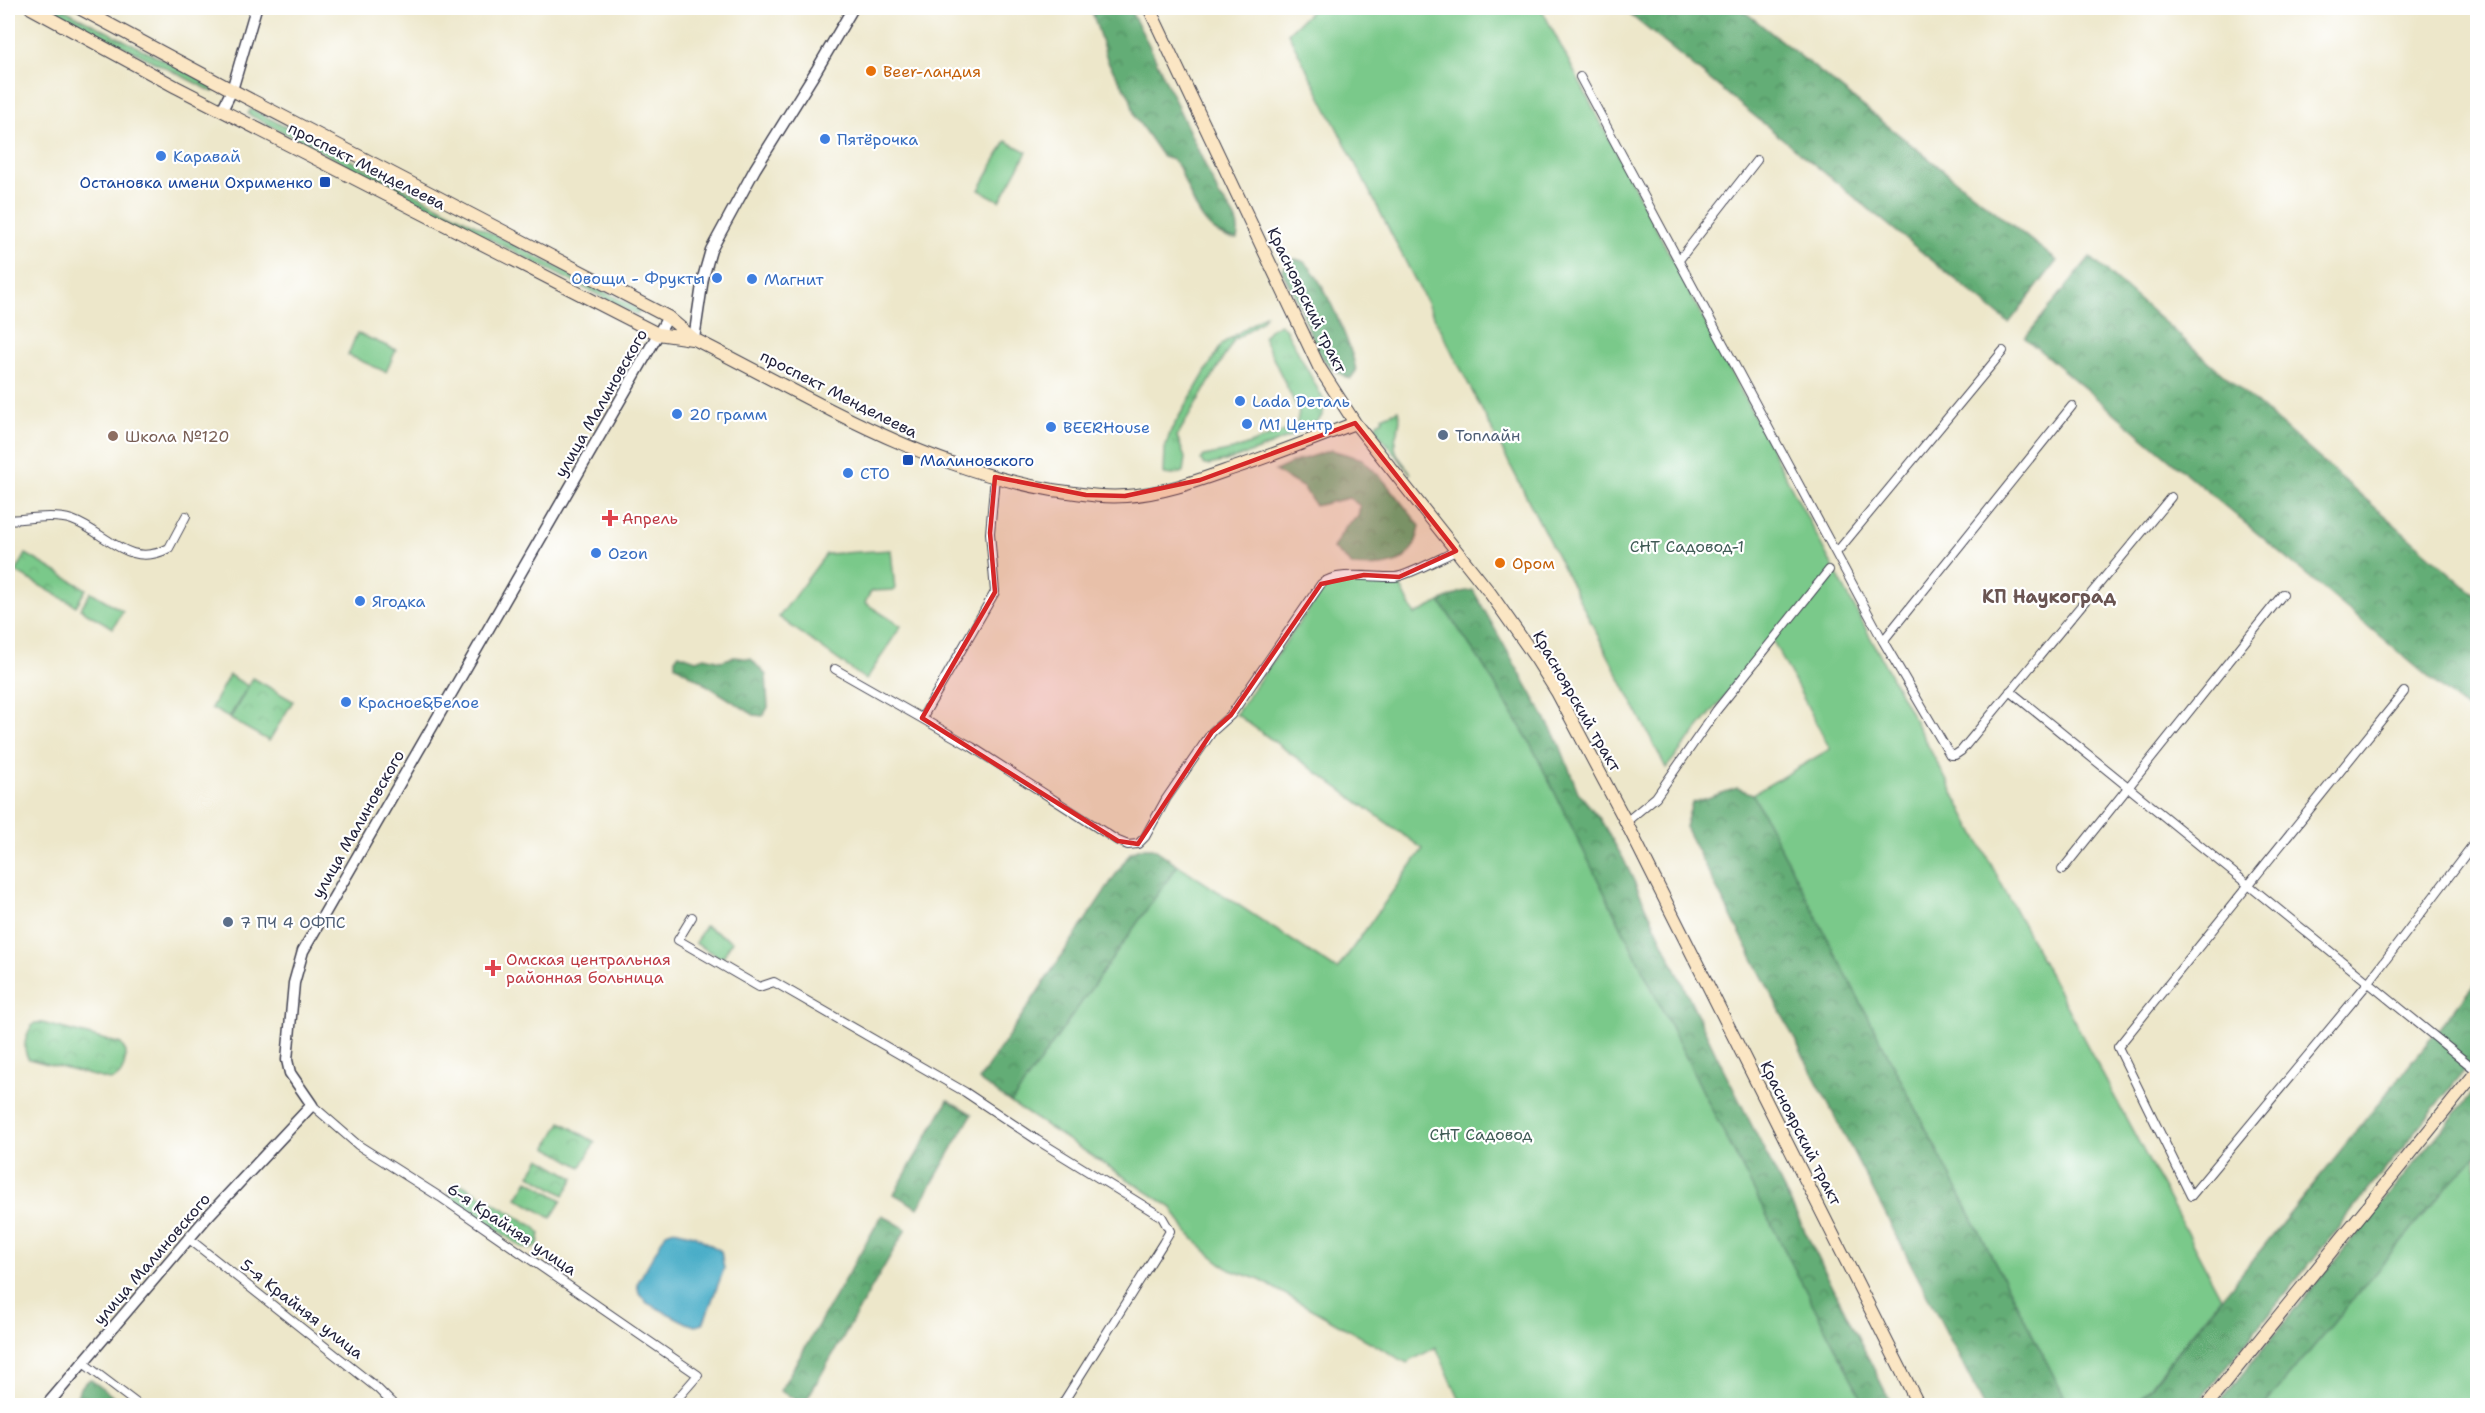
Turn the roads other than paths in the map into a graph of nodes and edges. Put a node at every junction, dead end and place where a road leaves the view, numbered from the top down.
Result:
1 (31, 8) edge
2 (79, 8) edge
3 (256, 8) edge
4 (853, 8) edge
5 (1149, 8) edge
6 (1580, 77) dead end
7 (232, 90) junction
8 (222, 110) junction
9 (1757, 160) dead end
10 (1679, 260) junction
11 (668, 317) junction
12 (658, 334) junction
13 (694, 339) junction
14 (2003, 351) dead end
15 (2072, 406) dead end
16 (1355, 423) junction
17 (994, 477) junction
18 (2171, 497) dead end
19 (186, 516) dead end
20 (8, 520) edge
21 (1456, 551) junction
22 (1836, 553) junction
23 (1829, 570) dead end
24 (2283, 594) dead end
25 (1883, 641) junction
26 (835, 669) dead end
27 (2010, 691) junction
28 (2404, 692) dead end
29 (922, 718) junction
30 (2130, 787) junction
31 (1626, 822) junction
32 (2478, 838) edge
33 (2062, 870) dead end
34 (2248, 887) junction
35 (692, 917) dead end
36 (2368, 982) junction
37 (2477, 1071) edge
38 (312, 1105) junction
39 (188, 1238) junction
40 (82, 1362) junction
41 (46, 1406) edge
42 (140, 1406) edge
43 (395, 1406) edge
44 (671, 1406) edge
45 (1061, 1406) edge
46 (1919, 1406) edge
47 (2206, 1406) edge

1 - 8 main road, проспект Менделеева
2 - 7 main road, проспект Менделеева
3 - 7 street
4 - 13 street
5 - 16 main road, Красноярский тракт
6 - 10 street
7 - 8 street
7 - 11 main road, проспект Менделеева
8 - 12 main road, проспект Менделеева
9 - 10 street
10 - 22 street
11 - 12 street, улица Малиновского
11 - 13 main road, проспект Менделеева
12 - 13 main road, проспект Менделеева
12 - 38 street, улица Малиновского
13 - 17 main road, проспект Менделеева
14 - 22 street
15 - 25 street
16 - 17 main road, проспект Менделеева
16 - 21 main road, Красноярский тракт
17 - 29 street
18 - 27 street
19 - 20 street
21 - 29 street
21 - 31 main road, Красноярский тракт
22 - 25 street
23 - 31 street
24 - 30 street
25 - 27 street
26 - 29 street
27 - 30 street
28 - 34 street
30 - 33 street
30 - 34 street
31 - 46 main road, Красноярский тракт
32 - 36 street
34 - 36 street
34 - 36 street
35 - 45 street
36 - 37 street
37 - 47 main road
38 - 39 street, улица Малиновского
38 - 44 street, 6-я Крайняя улица
39 - 40 street, улица Малиновского
39 - 43 street, 5-я Крайняя улица
40 - 41 street, улица Малиновского
40 - 42 street

